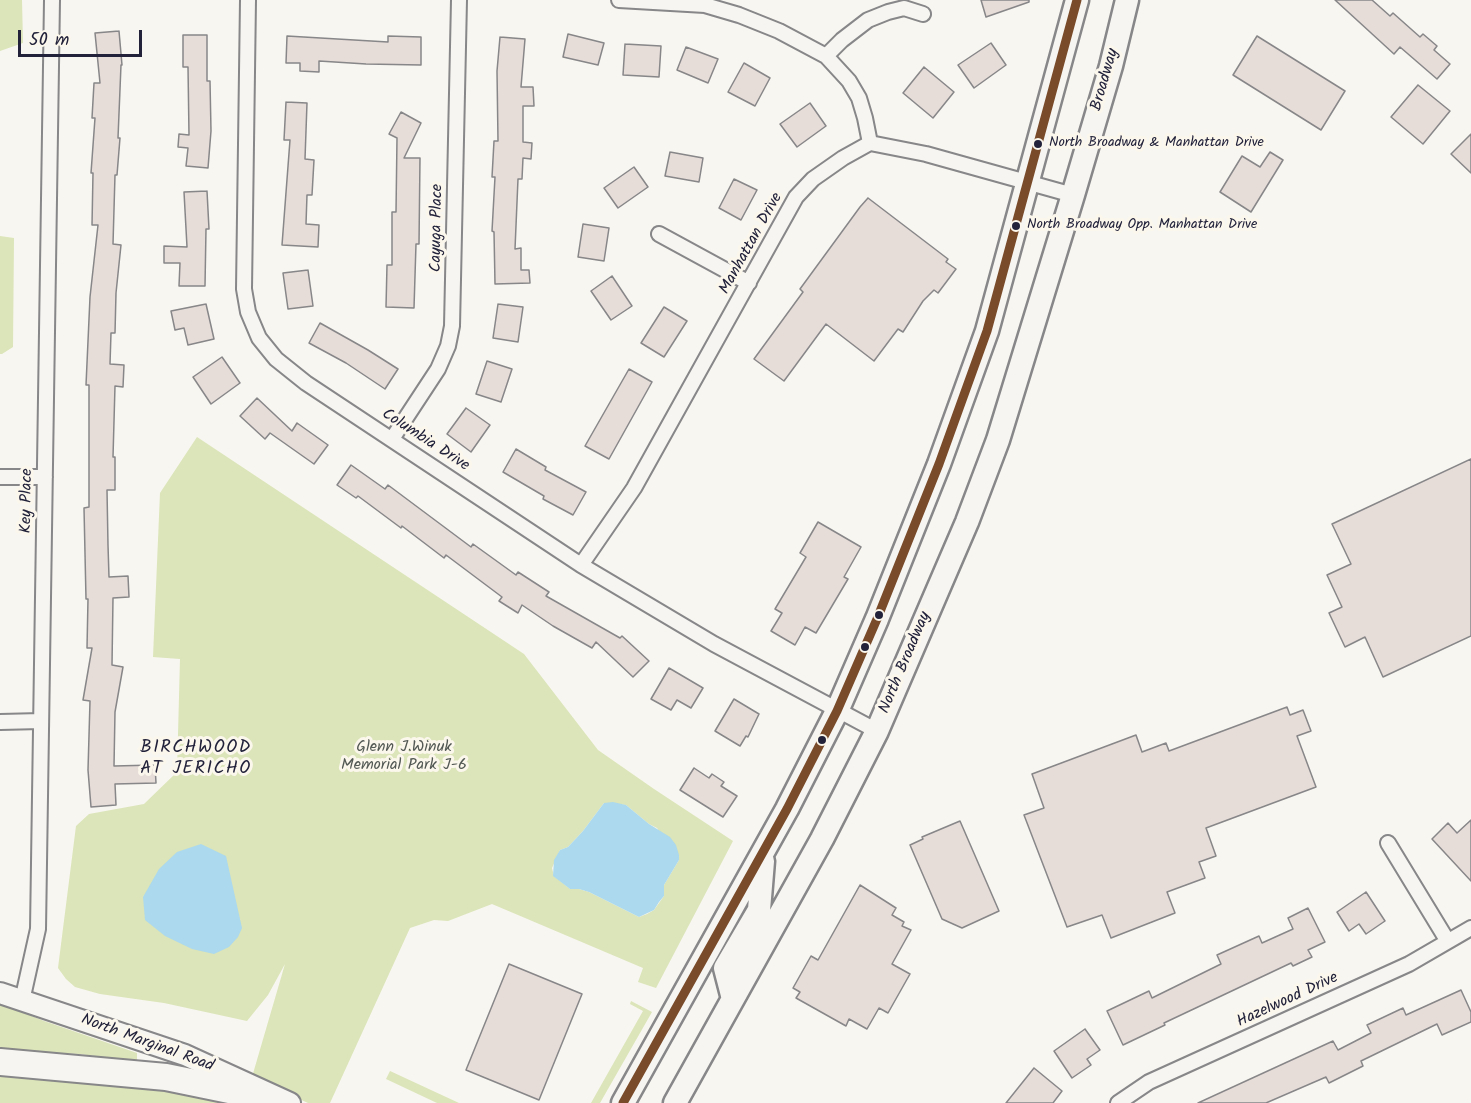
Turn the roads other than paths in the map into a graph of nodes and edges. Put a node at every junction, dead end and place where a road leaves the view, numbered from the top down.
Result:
1 (52, 0) edge
2 (248, 0) edge
3 (459, 0) edge
4 (619, 0) edge
5 (1077, 0) edge
6 (1128, 0) edge
7 (923, 14) dead end
8 (826, 57) junction
9 (870, 143) junction
10 (1028, 183) junction
11 (1073, 195) junction
12 (659, 234) dead end
13 (749, 283) junction
14 (392, 440) junction
15 (0, 477) edge
16 (45, 477) junction
17 (581, 565) junction
18 (837, 711) junction
19 (41, 721) junction
20 (0, 722) edge
21 (876, 730) junction
22 (1388, 843) dead end
23 (763, 854) junction
24 (1471, 928) edge
25 (1447, 940) junction
26 (0, 993) edge
27 (733, 999) junction
28 (22, 1001) junction
29 (0, 1062) edge
30 (646, 1065) junction
31 (268, 1103) edge
32 (290, 1103) edge
33 (623, 1103) edge
34 (639, 1103) edge
35 (675, 1103) edge
36 (1118, 1103) edge

1 - 16 street, Key Place
2 - 14 street, Columbia Drive
3 - 14 street, Cayuga Place
4 - 8 street
5 - 10 main road
6 - 11 main road, Broadway
7 - 8 street
8 - 9 street
9 - 10 street
9 - 13 street, Manhattan Drive
10 - 11 street
10 - 18 main road
11 - 21 main road, North Broadway
12 - 13 street
13 - 17 street, Manhattan Drive
14 - 17 street, Columbia Drive
15 - 16 street
16 - 19 street, Key Place
17 - 18 street, Columbia Drive
18 - 21 street, Columbia Drive
18 - 23 main road
19 - 20 street
19 - 28 street, Key Place
21 - 27 main road, North Broadway
22 - 25 street
23 - 27 main road
23 - 30 main road
24 - 25 street, Hazelwood Drive
25 - 36 street, Hazelwood Drive
26 - 28 main road, North Marginal Road
27 - 35 main road, North Broadway
28 - 32 main road, North Marginal Road
29 - 31 highway
30 - 33 main road
30 - 34 main road

